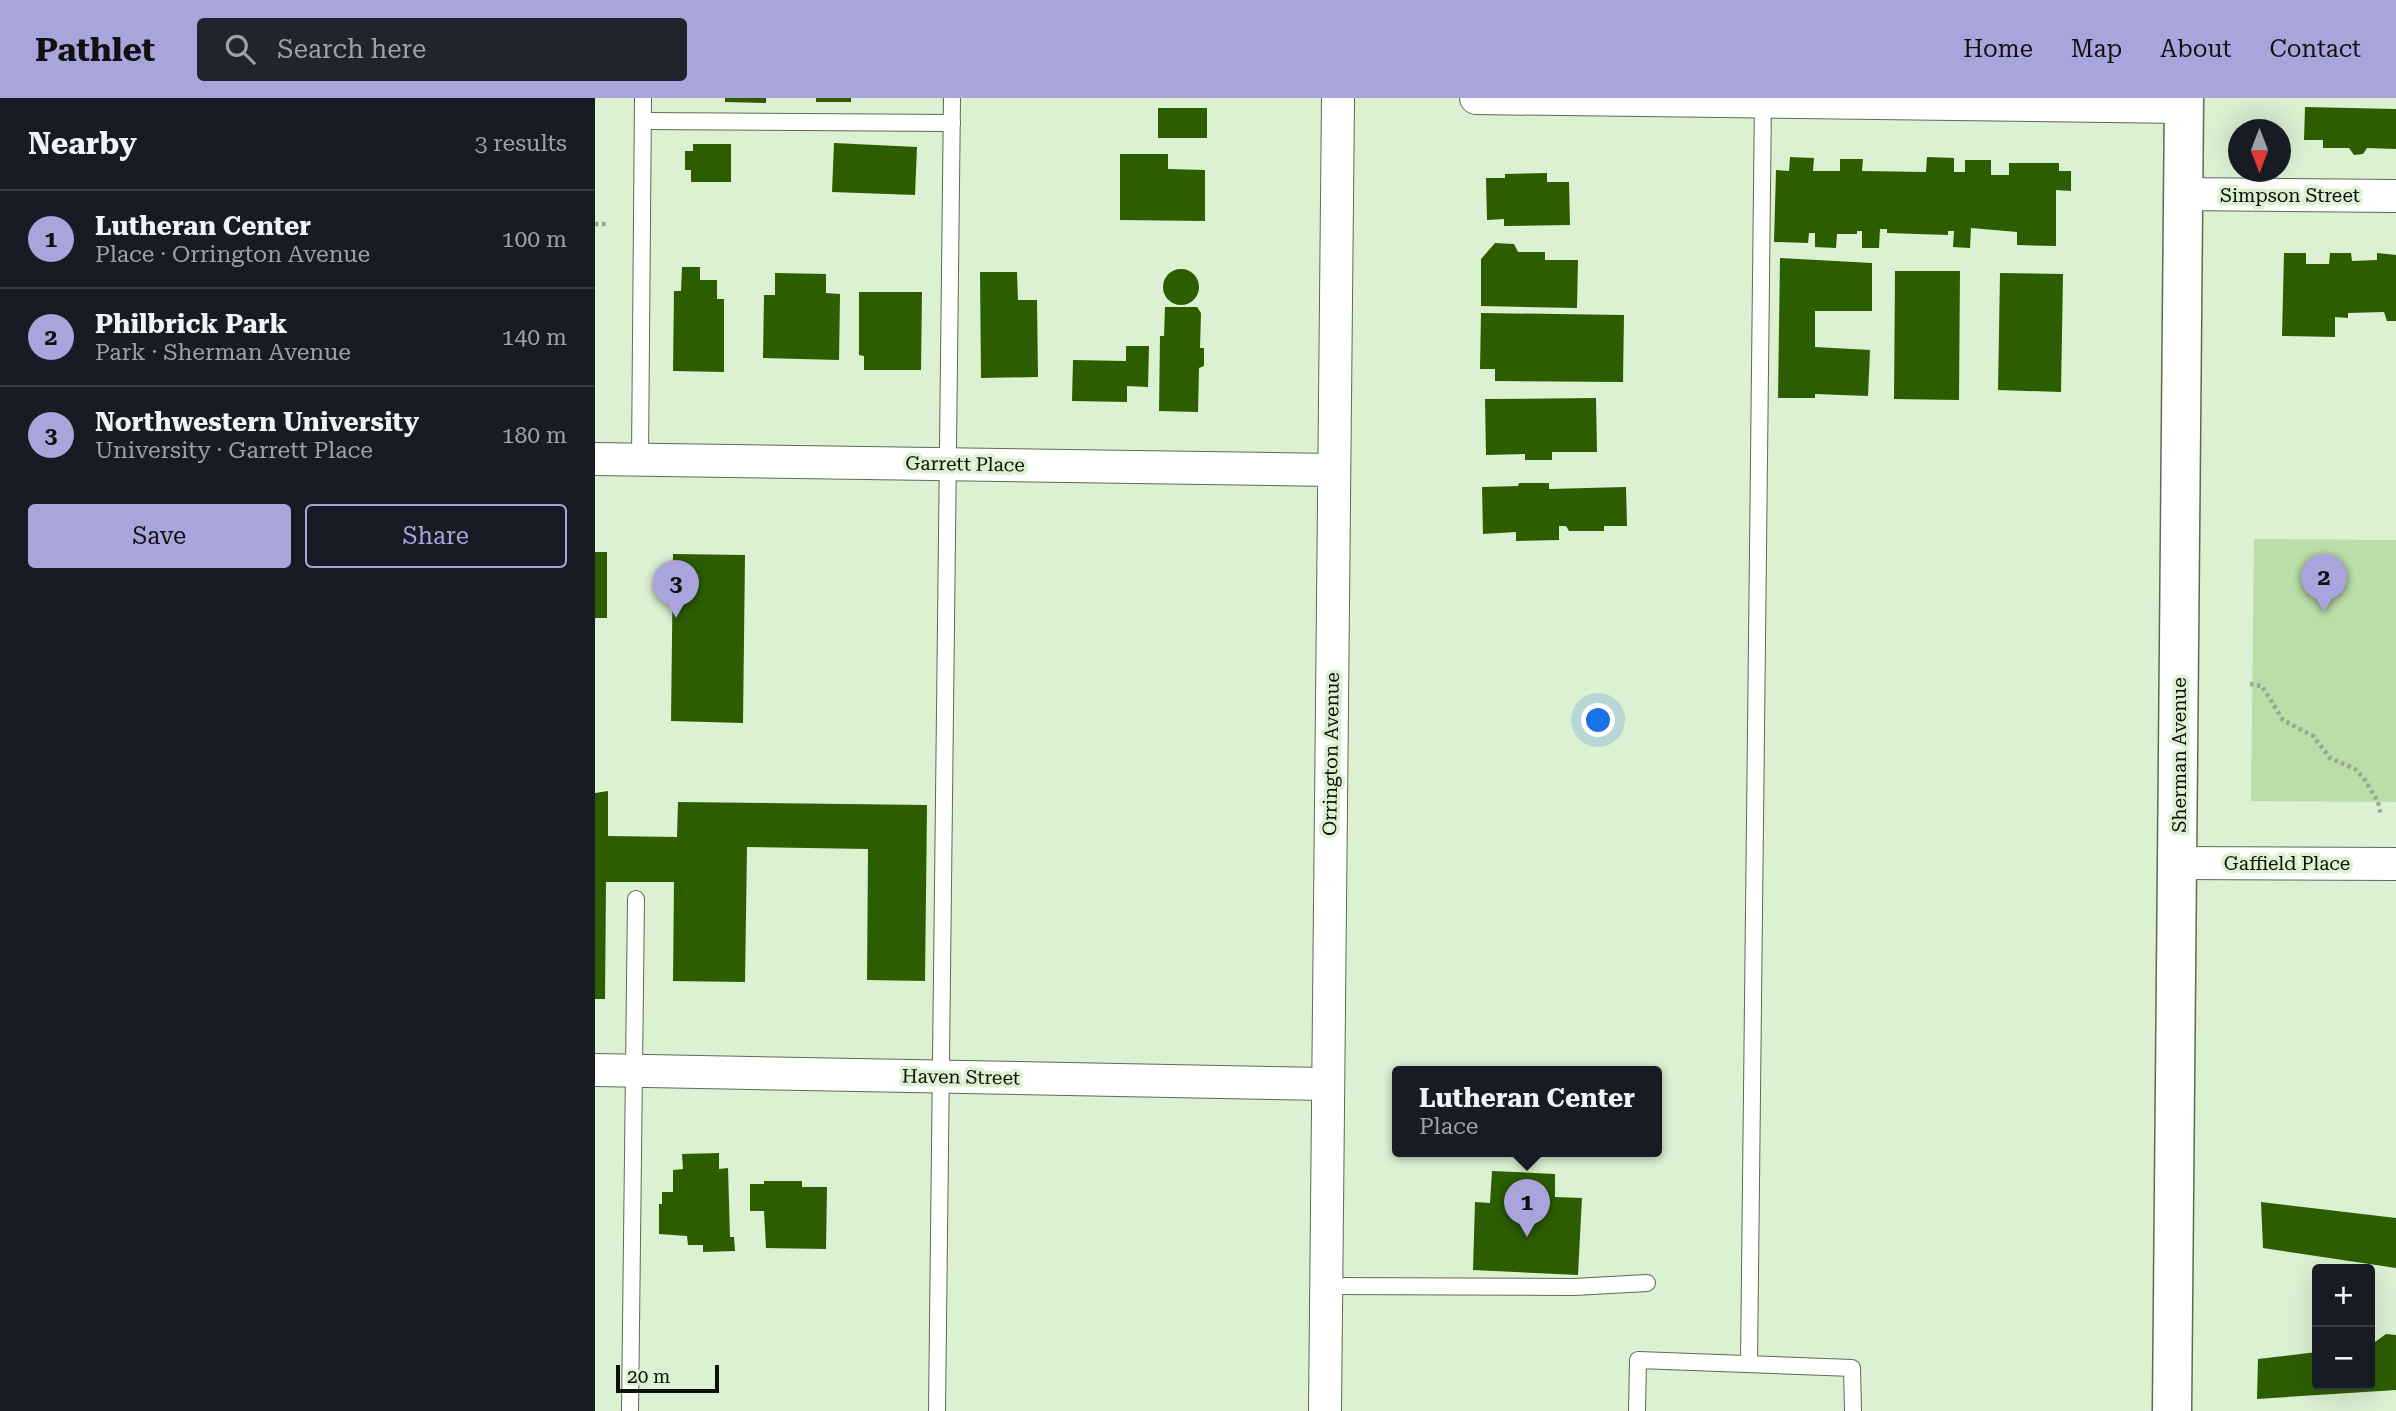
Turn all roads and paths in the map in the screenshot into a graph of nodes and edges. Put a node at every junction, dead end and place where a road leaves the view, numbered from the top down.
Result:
1 (643, 98) edge
2 (952, 98) edge
3 (1338, 98) edge
4 (1476, 98) edge
5 (1763, 100) edge
6 (2184, 102) edge
7 (643, 121) junction
8 (951, 123) junction
9 (2183, 194) junction
10 (2396, 196) edge
11 (595, 224) edge
12 (609, 224) dead end
13 (595, 459) edge
14 (640, 459) junction
15 (947, 464) junction
16 (1334, 470) junction
17 (2250, 684) dead end
18 (2381, 816) dead end
19 (2178, 863) junction
20 (2396, 864) edge
21 (636, 899) dead end
22 (595, 1070) edge
23 (634, 1071) junction
24 (940, 1077) junction
25 (1328, 1084) junction
26 (1647, 1283) dead end
27 (1326, 1286) junction
28 (1748, 1364) junction
29 (630, 1411) edge
30 (937, 1411) edge
31 (1325, 1411) edge
32 (1636, 1411) edge
33 (1853, 1411) edge
34 (2172, 1411) edge

1 - 7 lane
2 - 8 lane
3 - 16 street, Orrington Avenue
4 - 5 street
5 - 6 street
5 - 28 lane
6 - 9 street, Sherman Avenue
7 - 8 lane
7 - 14 lane
8 - 15 lane
9 - 10 street, Simpson Street
9 - 19 street, Sherman Avenue
11 - 12 path
13 - 14 street, Garrett Place
14 - 15 street, Garrett Place
15 - 16 street, Garrett Place
15 - 24 lane
16 - 25 street, Orrington Avenue
17 - 18 path
19 - 20 street, Gaffield Place
19 - 34 street, Sherman Avenue
21 - 23 lane
22 - 23 street, Haven Street
23 - 24 street, Haven Street
23 - 29 lane
24 - 25 street, Haven Street
24 - 30 lane
25 - 27 street, Orrington Avenue
26 - 27 lane
27 - 31 street, Orrington Avenue
28 - 32 lane
28 - 33 lane

